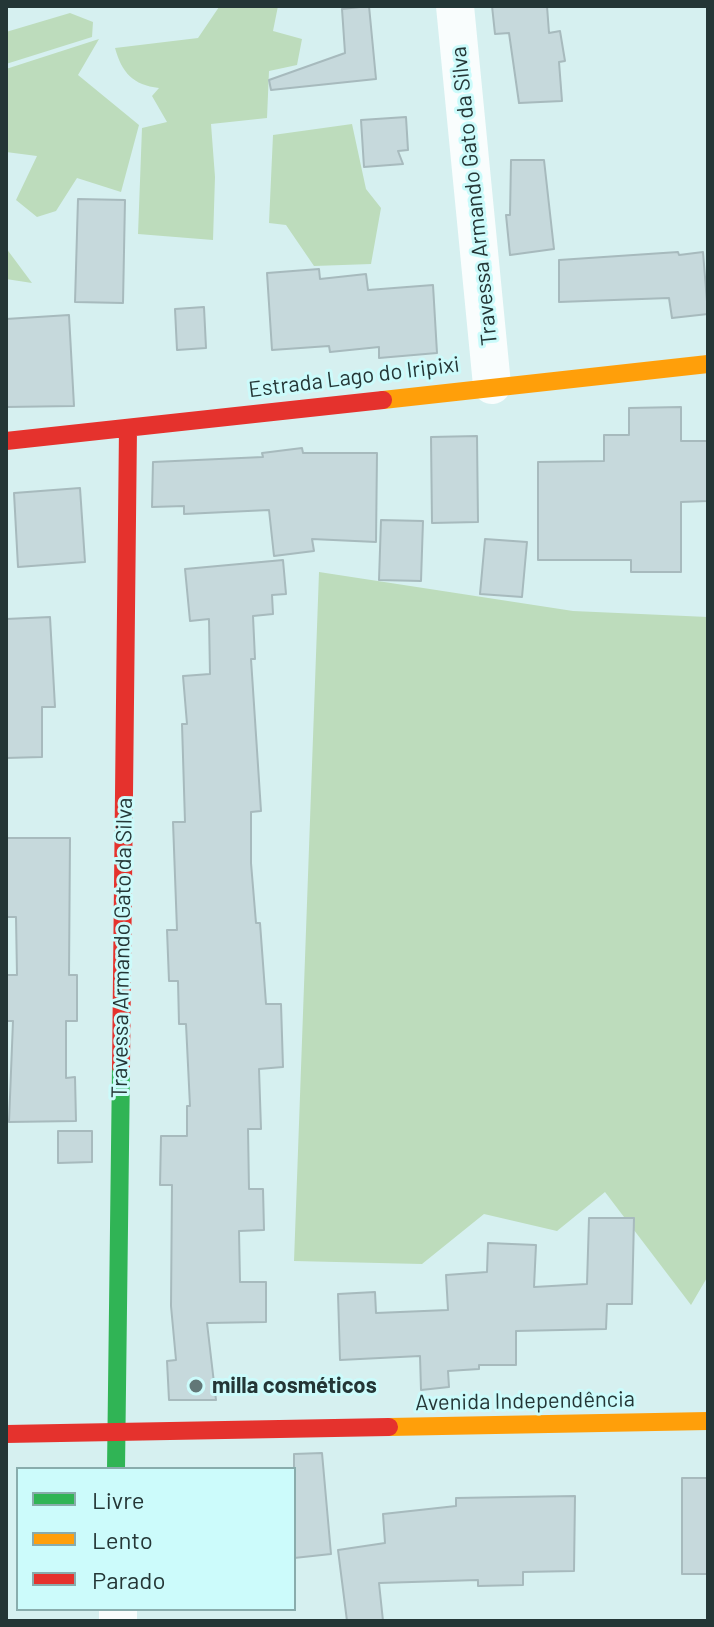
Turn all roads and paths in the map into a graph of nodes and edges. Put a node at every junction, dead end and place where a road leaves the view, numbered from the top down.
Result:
1 (455, 6) edge
2 (708, 364) edge
3 (492, 385) junction
4 (128, 428) junction
5 (6, 441) edge
6 (708, 1421) edge
7 (116, 1432) junction
8 (6, 1434) edge
9 (116, 1467) edge

1 - 3 street, Travessa Armando Gato da Silva
2 - 3 street, Estrada Lago do Iripixi
3 - 4 street, Estrada Lago do Iripixi
4 - 5 street, Estrada Lago do Iripixi
4 - 7 street, Travessa Armando Gato da Silva
6 - 7 street, Avenida Independência
7 - 8 street, Avenida Independência
7 - 9 street, Travessa Armando Gato da Silva

